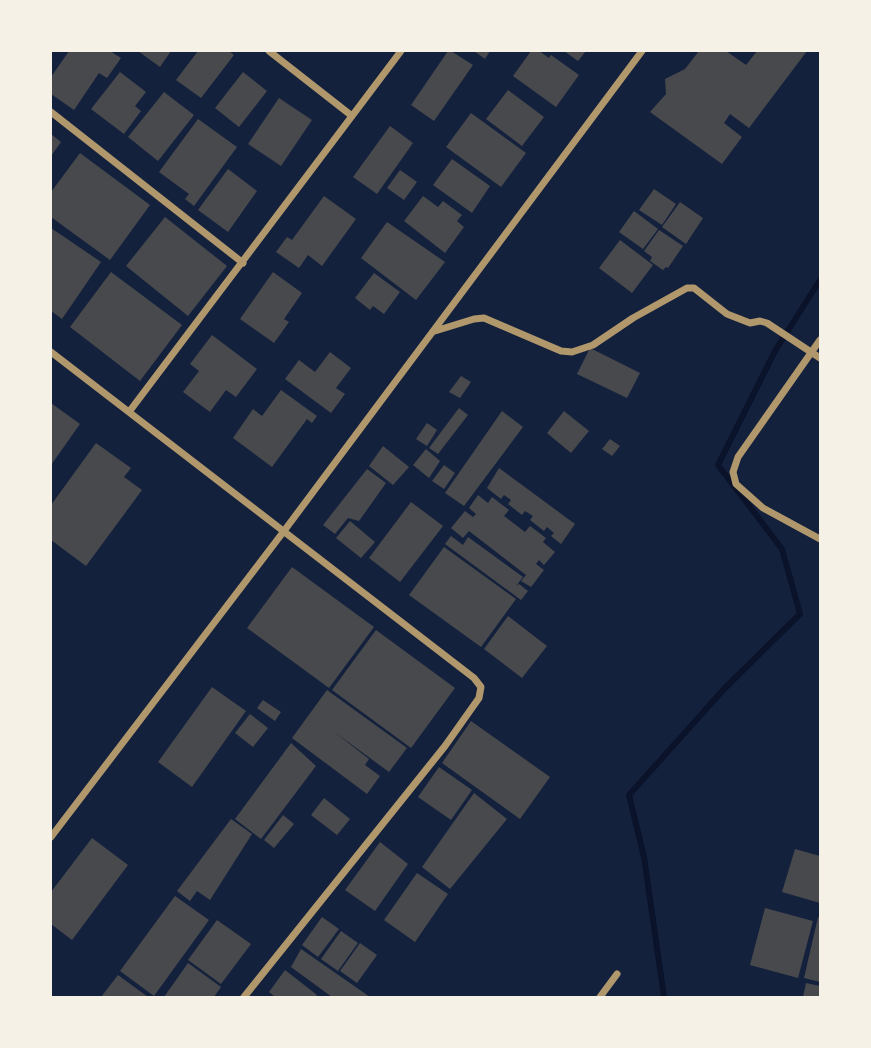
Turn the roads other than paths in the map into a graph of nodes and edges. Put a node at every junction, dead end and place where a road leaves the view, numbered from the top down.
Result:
1 (269, 51) edge
2 (401, 51) edge
3 (642, 51) edge
4 (51, 112) edge
5 (352, 116) junction
6 (243, 263) junction
7 (434, 331) junction
8 (820, 340) edge
9 (811, 353) junction
10 (52, 356) edge
11 (820, 358) edge
12 (129, 412) junction
13 (284, 531) junction
14 (820, 539) edge
15 (51, 837) edge
16 (617, 974) dead end
17 (244, 997) edge
18 (600, 997) edge

1 - 5 street
2 - 5 street
3 - 7 street
4 - 6 street
5 - 6 street
6 - 12 street
7 - 9 street
7 - 13 street
8 - 9 street
9 - 11 street
9 - 14 street
10 - 12 street
12 - 13 street
13 - 15 street
13 - 17 street
16 - 18 street

